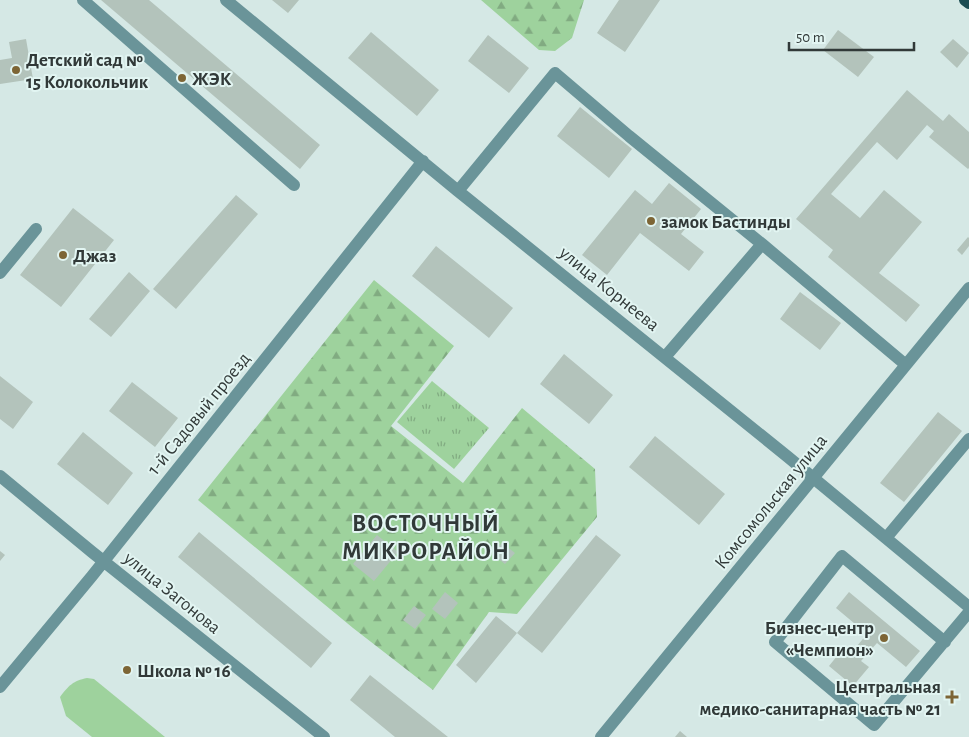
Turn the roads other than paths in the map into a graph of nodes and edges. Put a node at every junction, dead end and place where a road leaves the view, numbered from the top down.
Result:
1 (83, 0) edge
2 (226, 0) edge
3 (965, 0) edge
4 (969, 3) edge
5 (423, 161) junction
6 (294, 185) dead end
7 (458, 191) junction
8 (36, 229) dead end
9 (762, 244) junction
10 (0, 273) edge
11 (969, 288) edge
12 (664, 357) junction
13 (906, 365) junction
14 (969, 439) edge
15 (0, 476) edge
16 (813, 478) junction
17 (886, 538) junction
18 (104, 561) junction
19 (969, 607) edge
20 (969, 612) edge
21 (945, 642) junction
22 (0, 687) edge
23 (324, 737) edge
24 (601, 737) edge

1 - 6 street
2 - 5 street, улица Корнеева
3 - 4 main road
5 - 7 street, улица Корнеева
5 - 18 street, 1-й Садовый проезд
7 - 9 street
7 - 12 street, улица Корнеева
8 - 10 street
9 - 12 street
9 - 13 street
11 - 13 street, Комсомольская улица
12 - 16 street, улица Корнеева
13 - 16 street, Комсомольская улица
14 - 17 street
15 - 18 street, улица Загонова
16 - 17 street, улица Корнеева
16 - 24 street, Комсомольская улица
17 - 19 street, улица Корнеева
18 - 22 street, 1-й Садовый проезд
18 - 23 street, улица Загонова
20 - 21 street
21 - 21 street

